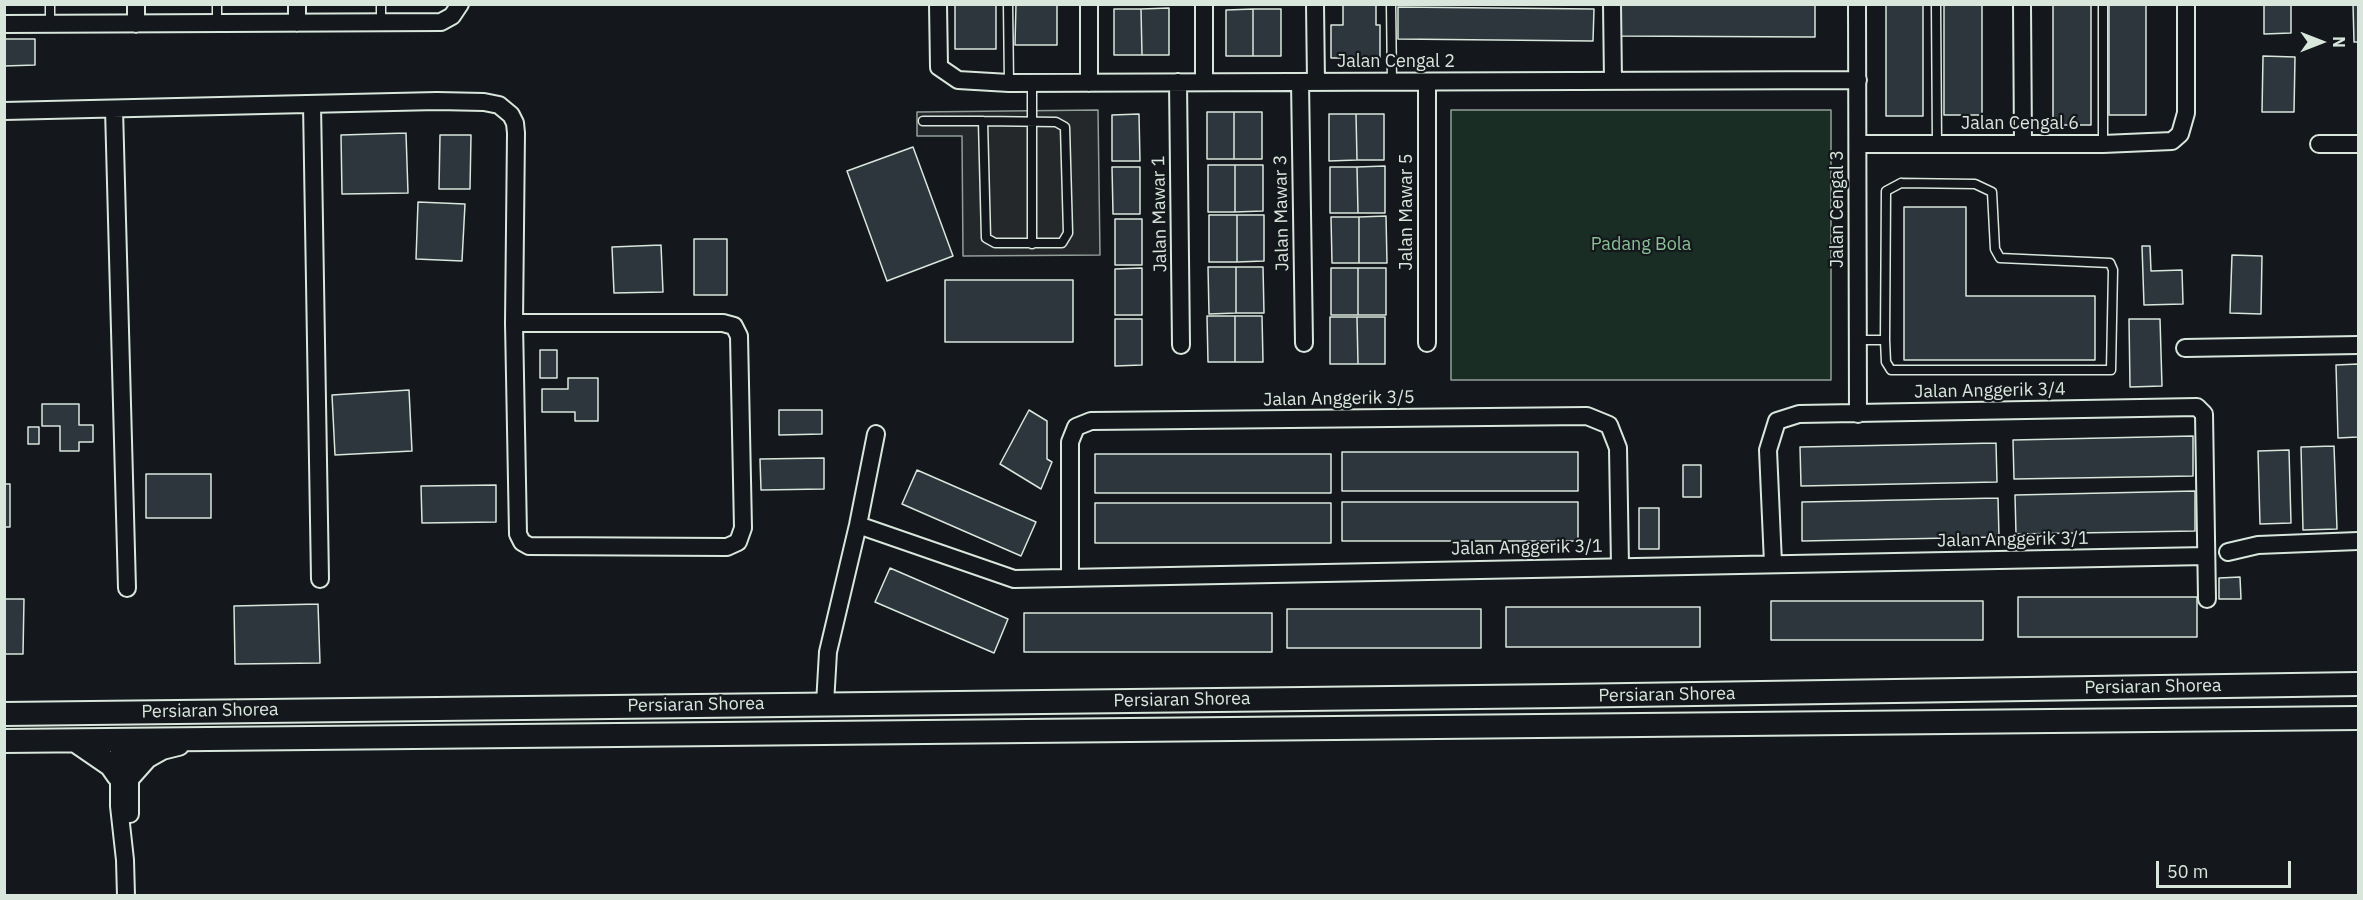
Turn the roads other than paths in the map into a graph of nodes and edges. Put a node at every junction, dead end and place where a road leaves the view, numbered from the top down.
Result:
1 (50, 4) edge
2 (136, 4) edge
3 (217, 4) edge
4 (297, 4) edge
5 (381, 4) edge
6 (939, 4) edge
7 (1008, 4) edge
8 (1089, 4) edge
9 (1204, 4) edge
10 (1315, 4) edge
11 (1391, 4) edge
12 (1612, 4) edge
13 (1857, 4) edge
14 (1936, 4) edge
15 (2022, 4) edge
16 (2103, 4) edge
17 (2186, 4) edge
18 (456, 10) edge
19 (381, 22) junction
20 (217, 23) junction
21 (297, 23) junction
22 (4, 24) edge
23 (50, 24) junction
24 (136, 24) junction
25 (1858, 80) junction
26 (1613, 81) junction
27 (1089, 82) junction
28 (1178, 82) junction
29 (1204, 82) junction
30 (1308, 82) junction
31 (1392, 82) junction
32 (1427, 82) junction
33 (1009, 83) junction
34 (1032, 83) junction
35 (312, 104) junction
36 (114, 109) junction
37 (4, 111) edge
38 (922, 121) dead end
39 (983, 121) junction
40 (1032, 122) junction
41 (1858, 144) junction
42 (1937, 144) junction
43 (2023, 144) junction
44 (2103, 144) junction
45 (2319, 144) dead end
46 (2358, 144) edge
47 (1032, 244) junction
48 (514, 323) junction
49 (1858, 340) junction
50 (1885, 340) junction
51 (1304, 343) dead end
52 (1427, 343) dead end
53 (1181, 345) dead end
54 (2358, 345) edge
55 (2185, 348) dead end
56 (1858, 414) junction
57 (876, 434) dead end
58 (858, 525) junction
59 (2358, 541) edge
60 (2228, 552) dead end
61 (2206, 556) junction
62 (1773, 563) junction
63 (1620, 566) junction
64 (1070, 576) junction
65 (320, 579) dead end
66 (127, 588) dead end
67 (2207, 599) dead end
68 (2358, 684) edge
69 (825, 704) junction
70 (201, 712) junction
71 (70, 713) junction
72 (4, 714) edge
73 (2358, 718) edge
74 (905, 731) junction
75 (741, 733) junction
76 (125, 738) junction
77 (197, 739) junction
78 (4, 741) edge
79 (75, 741) junction
80 (124, 775) junction
81 (126, 896) edge

1 - 23 lane
2 - 24 street
3 - 20 lane
4 - 21 street
5 - 19 lane
6 - 33 street, Jalan Cengal 2
7 - 33 lane
8 - 27 street
9 - 29 street
10 - 30 street, Jalan Mawar 3
11 - 31 lane
12 - 26 street
13 - 25 street, Jalan Cengal 3
14 - 42 lane
15 - 43 street
16 - 44 lane
17 - 44 street, Jalan Cengal 6
18 - 19 street
19 - 21 street
20 - 21 street
20 - 24 street
22 - 23 street
23 - 24 street
25 - 26 street, Jalan Cengal 2
25 - 41 street, Jalan Cengal 3
26 - 32 street, Jalan Cengal 2
27 - 28 street, Jalan Cengal 2
27 - 34 street, Jalan Cengal 2
28 - 29 street, Jalan Cengal 2
28 - 53 street, Jalan Mawar 1
29 - 30 street, Jalan Cengal 2
30 - 31 street, Jalan Cengal 2
30 - 51 street, Jalan Mawar 3
31 - 32 street, Jalan Cengal 2
32 - 52 street, Jalan Mawar 5
33 - 34 street, Jalan Cengal 2
34 - 40 lane
35 - 36 street
35 - 48 street
35 - 65 street
36 - 37 street
36 - 66 street
38 - 39 lane
39 - 40 lane
39 - 47 lane
40 - 47 lane
40 - 47 lane
41 - 42 street, Jalan Cengal 6
41 - 49 street, Jalan Cengal 3
42 - 43 street, Jalan Cengal 6
43 - 44 street, Jalan Cengal 6
45 - 46 street
48 - 48 street
49 - 50 lane
49 - 56 street, Jalan Cengal 3
50 - 50 lane
54 - 55 street
56 - 61 street, Jalan Anggerik 3/4
56 - 62 street, Jalan Anggerik 3/4
57 - 58 street
58 - 64 street, Jalan Anggerik 3/1
58 - 69 street
59 - 60 street
61 - 62 street, Jalan Anggerik 3/1
61 - 67 street, Jalan Anggerik 3/4
62 - 63 street, Jalan Anggerik 3/1
63 - 64 street, Jalan Anggerik 3/1
63 - 64 street, Jalan Anggerik 3/5
68 - 69 main road, Persiaran Shorea
69 - 70 main road, Persiaran Shorea
69 - 74 main road
69 - 75 main road
70 - 71 main road, Persiaran Shorea
70 - 76 main road
71 - 72 main road, Persiaran Shorea
71 - 76 main road
73 - 74 main road, Persiaran Shorea
74 - 75 main road, Persiaran Shorea
75 - 77 main road, Persiaran Shorea
76 - 77 main road, Persiaran Shorea
76 - 79 main road, Persiaran Shorea
76 - 80 street
77 - 80 main road
78 - 79 main road, Persiaran Shorea
79 - 80 main road
80 - 81 street

